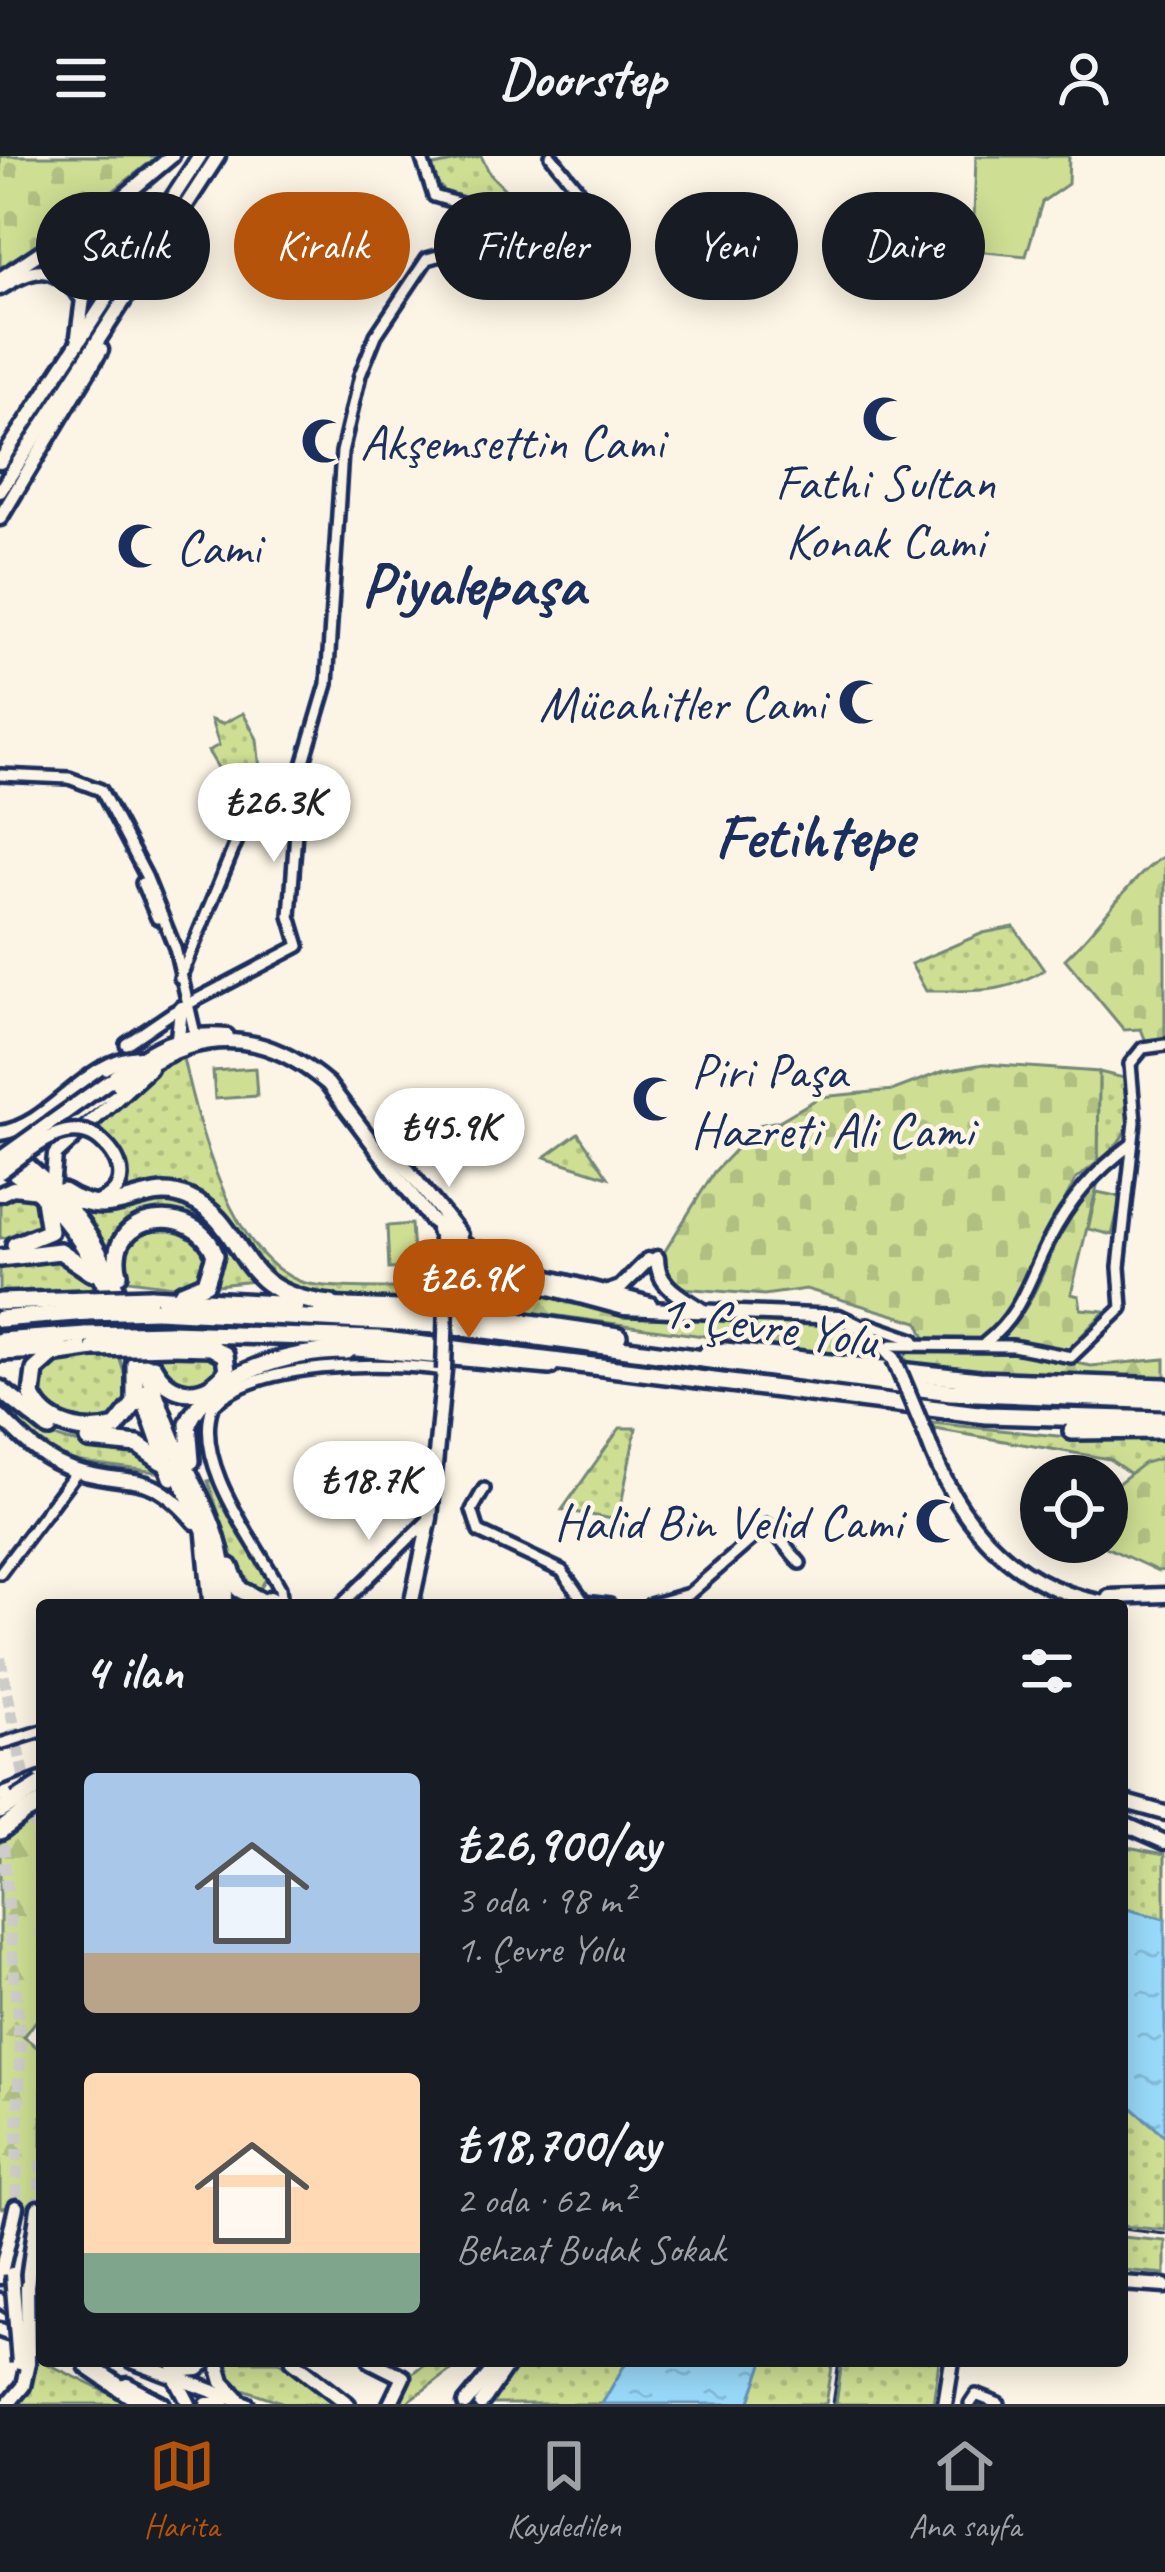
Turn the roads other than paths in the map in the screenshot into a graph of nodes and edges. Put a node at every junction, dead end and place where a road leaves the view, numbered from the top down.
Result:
1 (172, 156) edge
2 (197, 156) edge
3 (218, 156) edge
4 (421, 156) edge
5 (551, 156) edge
6 (194, 192) edge
7 (580, 192) edge
8 (434, 196) edge
9 (434, 257) edge
10 (0, 279) edge
11 (0, 288) edge
12 (124, 300) edge
13 (126, 300) edge
14 (73, 352) junction
15 (0, 462) edge
16 (0, 491) edge
17 (0, 518) edge
18 (0, 775) edge
19 (300, 775) junction
20 (180, 971) junction
21 (184, 1006) junction
22 (189, 1037) junction
23 (126, 1045) dead end
24 (1165, 1045) edge
25 (169, 1051) junction
26 (141, 1057) junction
27 (323, 1075) junction
28 (114, 1083) junction
29 (0, 1133) edge
30 (1132, 1144) junction
31 (36, 1146) junction
32 (1116, 1156) junction
33 (3, 1159) edge
34 (1132, 1163) junction
35 (46, 1189) junction
36 (0, 1194) edge
37 (81, 1203) junction
38 (0, 1246) edge
39 (460, 1249) junction
40 (0, 1258) edge
41 (605, 1293) junction
42 (119, 1303) junction
43 (154, 1303) junction
44 (0, 1306) edge
45 (88, 1306) junction
46 (346, 1306) junction
47 (766, 1311) junction
48 (704, 1312) junction
49 (0, 1319) edge
50 (170, 1339) junction
51 (0, 1341) edge
52 (137, 1341) junction
53 (996, 1341) junction
54 (90, 1342) junction
55 (898, 1346) junction
56 (364, 1349) junction
57 (0, 1352) edge
58 (664, 1352) junction
59 (699, 1358) junction
60 (135, 1363) junction
61 (444, 1370) junction
62 (679, 1374) junction
63 (142, 1383) junction
64 (1165, 1387) edge
65 (0, 1389) edge
66 (785, 1389) junction
67 (1165, 1401) edge
68 (1, 1413) edge
69 (1165, 1420) edge
70 (1165, 1430) edge
71 (79, 1469) junction
72 (173, 1488) junction
73 (484, 1489) dead end
74 (202, 1492) junction
75 (430, 1518) junction
76 (220, 1542) junction
77 (267, 1563) junction
78 (800, 1563) dead end
79 (0, 1573) edge
80 (207, 1599) edge
81 (208, 1599) edge
82 (224, 1599) edge
83 (258, 1599) edge
84 (263, 1599) edge
85 (280, 1599) edge
86 (347, 1599) edge
87 (414, 1599) edge
88 (582, 1599) edge
89 (671, 1599) edge
90 (1088, 1599) edge
91 (1165, 1599) edge
92 (1128, 1603) edge
93 (36, 1733) edge
94 (0, 1744) edge
95 (14, 1803) edge
96 (1128, 1803) edge
97 (0, 1811) edge
98 (1165, 1817) edge
99 (1128, 1826) edge
100 (0, 1831) edge
101 (1165, 1842) edge
102 (16, 2207) tunnel mouth
103 (36, 2222) edge
104 (4, 2275) edge
105 (1128, 2280) edge
106 (1162, 2285) edge
107 (0, 2300) edge
108 (0, 2314) edge
109 (36, 2322) edge
110 (36, 2324) edge
111 (0, 2332) edge
112 (36, 2343) edge
113 (23, 2363) junction
114 (89, 2367) edge
115 (91, 2367) edge
116 (144, 2367) edge
117 (148, 2367) edge
118 (197, 2367) edge
119 (219, 2367) edge
120 (301, 2367) edge
121 (383, 2367) edge
122 (495, 2367) edge
123 (505, 2367) edge
124 (947, 2367) edge
125 (168, 2374) junction
126 (128, 2386) junction
127 (0, 2399) edge
128 (244, 2403) edge
129 (8, 2404) edge
130 (144, 2404) edge
131 (164, 2404) edge
132 (189, 2404) edge
133 (207, 2404) edge
134 (223, 2404) edge
135 (348, 2404) edge
136 (390, 2404) edge
137 (465, 2404) edge
138 (482, 2404) edge
139 (942, 2404) edge
140 (970, 2404) edge
141 (999, 2404) edge

1 - 10 main road
2 - 14 main road
3 - 6 main road
4 - 8 street
5 - 7 street
9 - 19 street
11 - 14 main road
12 - 16 main road
13 - 17 main road
14 - 15 main road
18 - 20 street
19 - 20 street
19 - 21 street
20 - 21 street
21 - 22 main road
21 - 23 street
22 - 25 main road
22 - 26 main road
22 - 27 main road
24 - 30 street
25 - 28 main road
25 - 35 main road
26 - 28 main road
26 - 29 main road
27 - 39 main road
27 - 39 main road
28 - 31 main road, bridge
28 - 33 main road, bridge
30 - 32 street
30 - 34 street
31 - 33 main road, bridge
31 - 37 main road, bridge
32 - 34 street
32 - 53 street
33 - 35 highway
34 - 53 street
35 - 36 main road
35 - 37 highway
35 - 38 highway
35 - 42 highway
37 - 46 highway
39 - 41 main road
39 - 48 main road
39 - 61 main road, bridge
40 - 42 highway
41 - 48 main road
41 - 48 main road
42 - 43 highway
42 - 52 highway
42 - 60 highway
43 - 45 highway, 1. Çevre Yolu, bridge
43 - 46 highway
43 - 58 highway, 1. Çevre Yolu
44 - 45 highway
45 - 49 highway, 1. Çevre Yolu
46 - 58 highway
47 - 48 main road
47 - 55 main road
47 - 55 main road
50 - 52 highway
50 - 54 highway, 1. Çevre Yolu, bridge
50 - 56 highway
50 - 62 highway, 1. Çevre Yolu
51 - 54 highway, 1. Çevre Yolu
52 - 74 highway
53 - 55 street
54 - 57 highway
54 - 60 highway
55 - 90 main road, bridge
56 - 62 highway
56 - 74 highway
58 - 59 highway, 1. Çevre Yolu
59 - 64 highway
59 - 67 highway, 1. Çevre Yolu
60 - 63 highway
61 - 75 main road
61 - 77 street
62 - 66 highway, 1. Çevre Yolu
63 - 72 highway
63 - 81 highway
65 - 72 highway
66 - 69 highway, 1. Çevre Yolu
66 - 70 highway
68 - 71 main road
71 - 72 main road
71 - 79 street
72 - 80 highway
73 - 88 street
74 - 76 highway
75 - 86 street
75 - 87 main road
76 - 82 highway
76 - 83 highway
77 - 84 street
77 - 85 street
78 - 89 street
91 - 92 main road
93 - 94 street
95 - 97 highway
95 - 100 highway
96 - 98 main road
98 - 101 main road
99 - 101 main road
102 - 104 main road
103 - 113 main road, bridge
104 - 113 main road, bridge
105 - 106 main road
107 - 109 main road
108 - 110 main road
111 - 112 main road
113 - 127 main road
113 - 129 main road
114 - 130 highway
115 - 126 main road
116 - 126 main road
117 - 125 main road
118 - 125 main road
119 - 128 main road
120 - 135 main road
121 - 136 main road
122 - 137 main road
123 - 138 main road
124 - 139 main road
125 - 128 main road
125 - 132 main road
126 - 131 main road
133 - 134 main road
140 - 141 street

